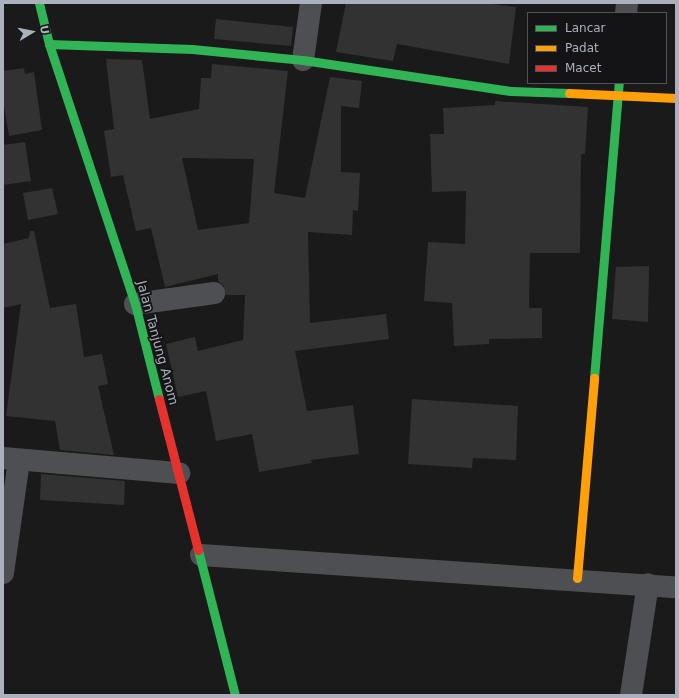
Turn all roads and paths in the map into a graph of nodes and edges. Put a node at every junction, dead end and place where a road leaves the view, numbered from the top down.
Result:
1 (39, 3) edge
2 (311, 3) edge
3 (49, 44) junction
4 (303, 60) junction
5 (619, 84) edge
6 (617, 98) junction
7 (676, 98) edge
8 (214, 293) dead end
9 (135, 304) junction
10 (11, 459) edge
11 (179, 473) junction
12 (201, 555) junction
13 (3, 573) edge
14 (577, 578) junction
15 (648, 584) junction
16 (676, 587) edge
17 (235, 695) edge
18 (631, 695) edge

1 - 3 street, Jalan Tanjung Anom
2 - 4 street
3 - 4 street
3 - 9 street, Jalan Tanjung Anom
4 - 6 street
5 - 6 street
6 - 7 street
6 - 14 street
8 - 9 street
9 - 11 street, Jalan Tanjung Anom
10 - 11 street
10 - 13 street
11 - 12 street, Jalan Tanjung Anom
12 - 14 street
12 - 17 street, Jalan Tanjung Anom
14 - 15 street
15 - 16 street
15 - 18 street

